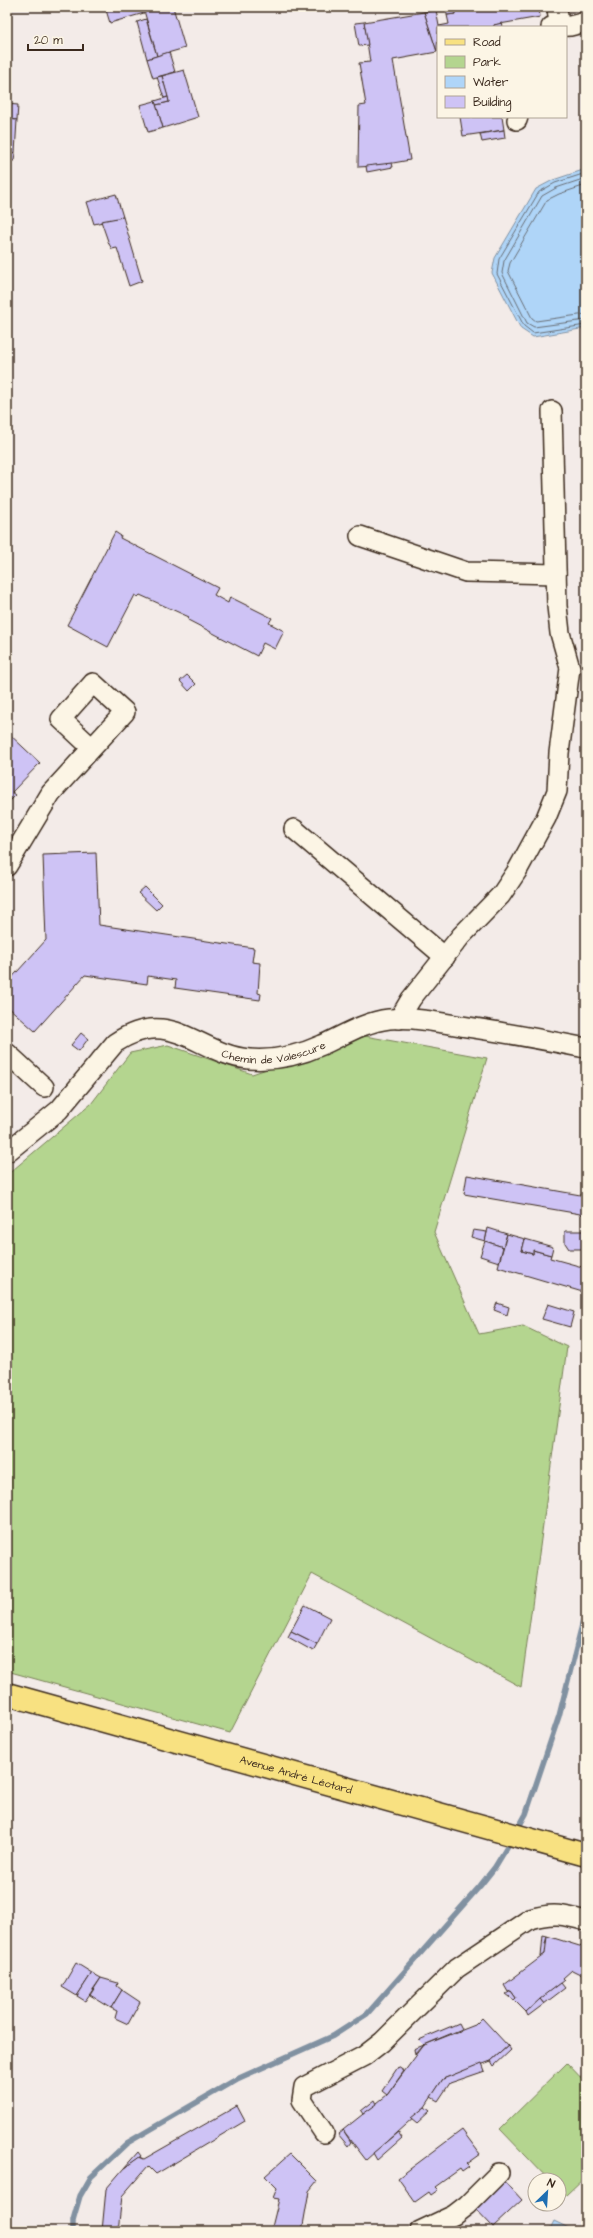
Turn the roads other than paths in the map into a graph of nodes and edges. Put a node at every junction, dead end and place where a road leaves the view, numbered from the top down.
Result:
1 (558, 7) edge
2 (586, 22) edge
3 (555, 26) edge
4 (552, 411) dead end
5 (360, 536) dead end
6 (556, 574) junction
7 (92, 748) dead end
8 (294, 828) dead end
9 (7, 866) edge
10 (445, 957) junction
11 (399, 1019) junction
12 (586, 1048) edge
13 (7, 1053) edge
14 (44, 1087) dead end
15 (7, 1152) edge
16 (7, 1694) edge
17 (586, 1855) edge
18 (586, 1921) edge
19 (324, 2133) dead end
20 (499, 2173) dead end
21 (420, 2231) edge

1 - 3 street
2 - 3 street
4 - 6 street
5 - 6 street
6 - 10 street
7 - 9 street
8 - 10 street
10 - 11 street
11 - 12 street, Chemin de Valescure
11 - 15 street, Chemin de Valescure
13 - 14 street
16 - 17 main road, Avenue André Léotard
18 - 19 street
20 - 21 street

